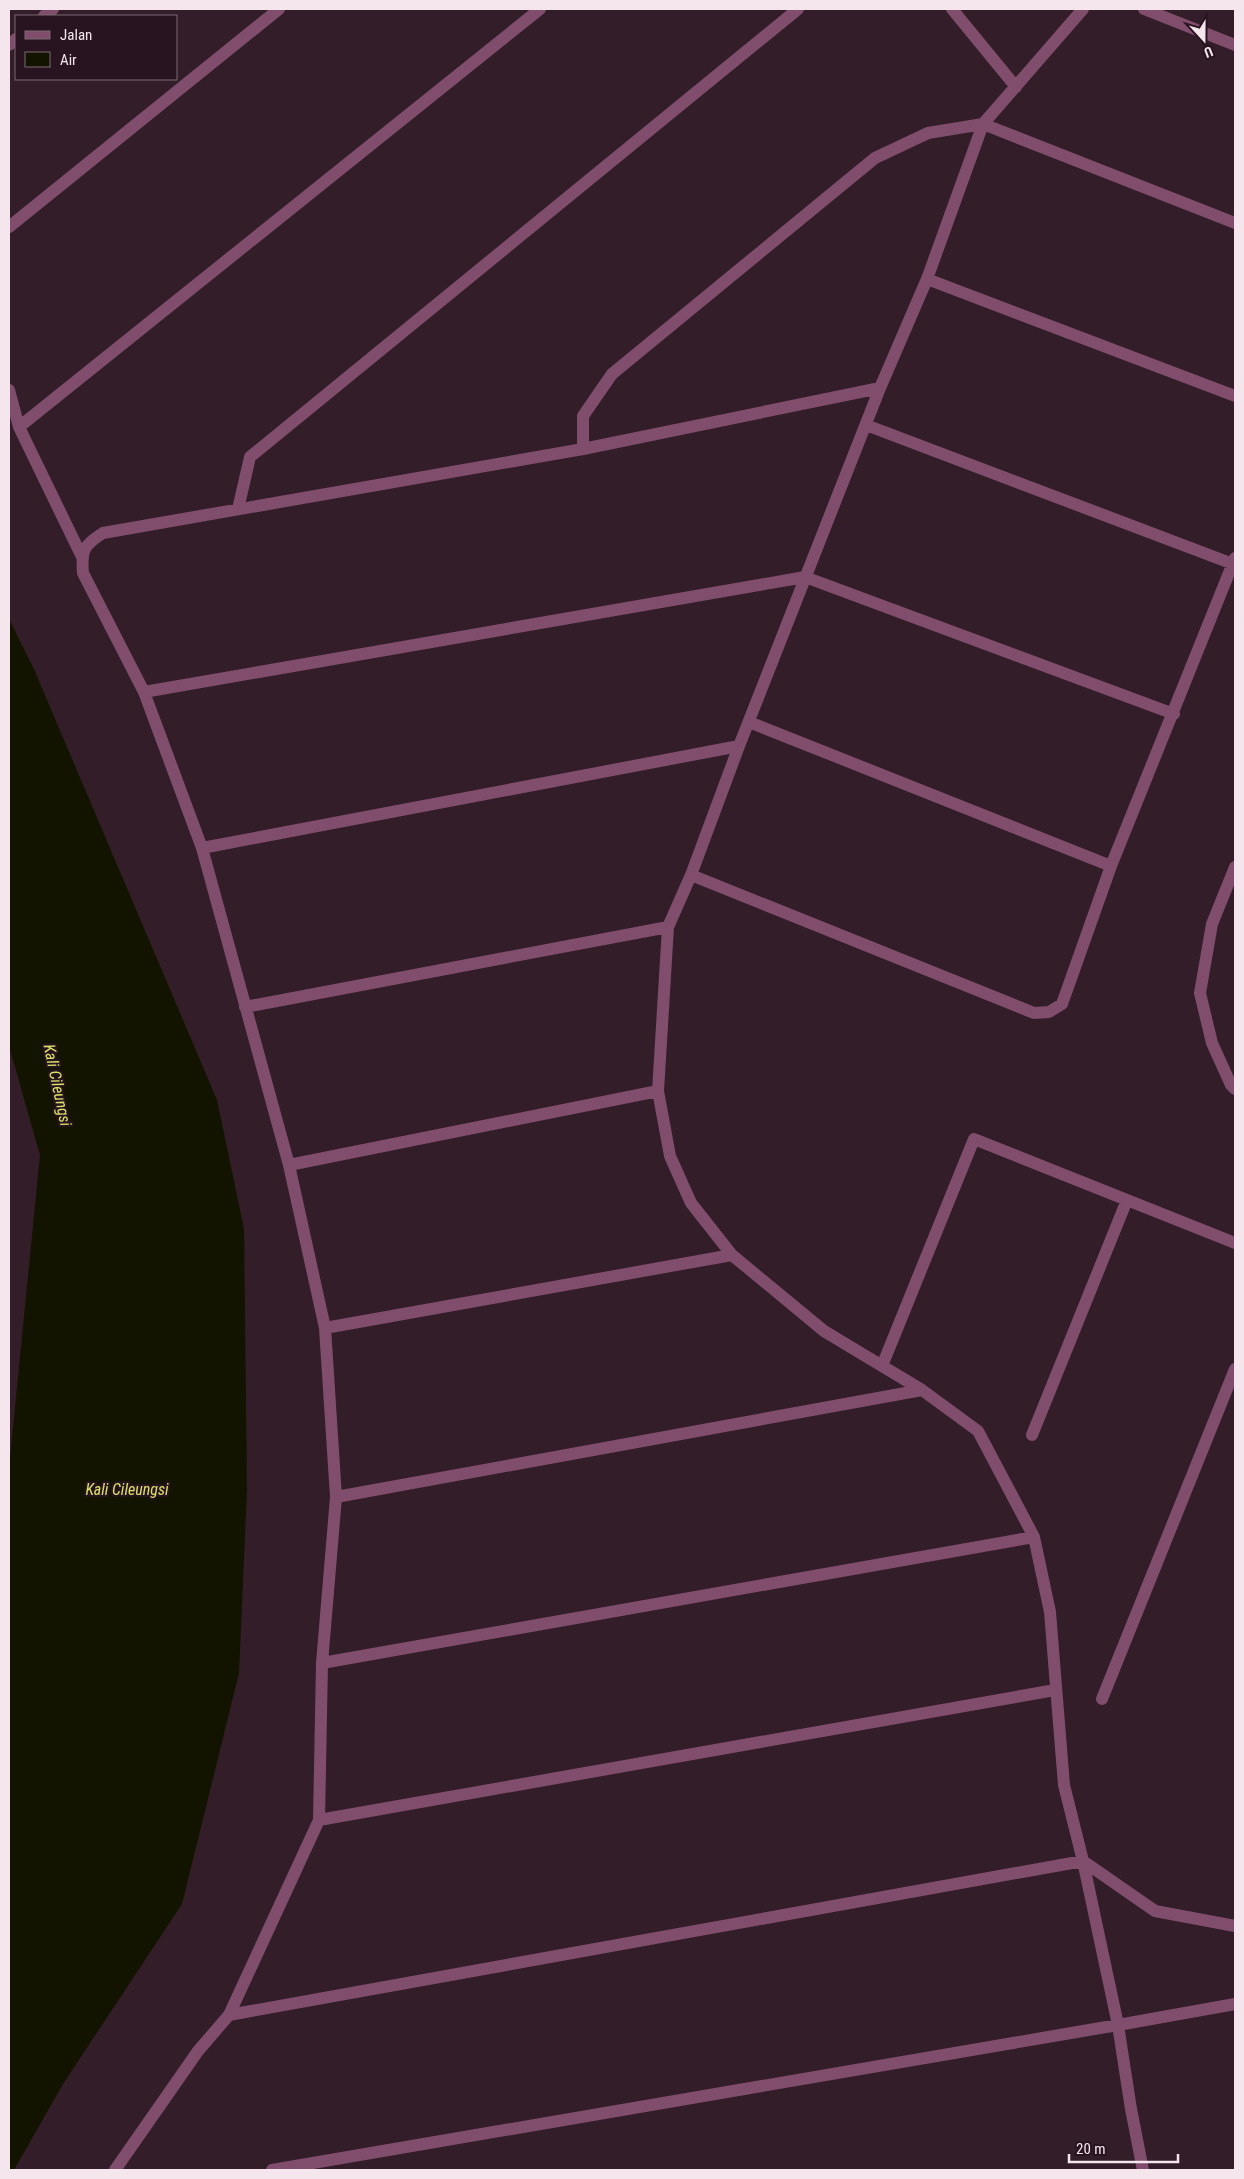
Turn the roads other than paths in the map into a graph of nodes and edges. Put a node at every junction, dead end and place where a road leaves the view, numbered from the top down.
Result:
1 (279, 9) edge
2 (540, 9) edge
3 (798, 9) edge
4 (952, 9) edge
5 (1083, 9) edge
6 (1144, 9) edge
7 (1235, 45) edge
8 (1016, 87) junction
9 (983, 124) junction
10 (1235, 223) edge
11 (9, 228) edge
12 (927, 279) junction
13 (880, 388) junction
14 (9, 390) edge
15 (1235, 396) edge
16 (866, 425) junction
17 (20, 427) junction
18 (583, 449) junction
19 (238, 509) junction
20 (82, 557) junction
21 (1234, 561) edge
22 (805, 577) junction
23 (144, 692) junction
24 (1174, 714) junction
25 (749, 722) junction
26 (739, 746) junction
27 (202, 848) junction
28 (1111, 866) junction
29 (1235, 867) edge
30 (691, 875) junction
31 (668, 927) junction
32 (246, 1007) junction
33 (1235, 1089) edge
34 (658, 1092) junction
35 (289, 1165) junction
36 (1127, 1200) junction
37 (1235, 1242) edge
38 (732, 1255) junction
39 (325, 1328) junction
40 (882, 1366) junction
41 (1235, 1369) edge
42 (922, 1390) junction
43 (1032, 1435) dead end
44 (336, 1497) junction
45 (1034, 1537) junction
46 (322, 1663) junction
47 (1055, 1690) junction
48 (1102, 1699) dead end
49 (319, 1820) junction
50 (1083, 1861) junction
51 (1235, 1926) edge
52 (1235, 2004) edge
53 (229, 2015) junction
54 (1118, 2025) junction
55 (115, 2170) edge
56 (272, 2170) edge
57 (1143, 2170) edge

1 - 11 street
2 - 17 street
3 - 19 street
4 - 8 street
5 - 8 street
6 - 7 street
8 - 9 street
9 - 10 street
9 - 12 street
9 - 18 street
12 - 13 street
12 - 15 street
13 - 16 street
13 - 18 street
14 - 17 street
16 - 21 street
16 - 22 street
17 - 20 street
18 - 19 street
19 - 20 street
20 - 23 street
21 - 24 street
22 - 23 street
22 - 24 street
22 - 25 street
23 - 27 street
24 - 28 street
25 - 26 street
25 - 28 street
26 - 27 street
26 - 30 street
27 - 32 street
28 - 30 street
29 - 33 street
30 - 31 street
31 - 32 street
31 - 34 street
32 - 35 street
34 - 35 street
34 - 38 street
35 - 39 street
36 - 37 street
36 - 40 street
36 - 43 street
38 - 39 street
38 - 40 street
39 - 44 street
40 - 42 street
41 - 48 street
42 - 44 street
42 - 45 street
44 - 46 street
45 - 46 street
45 - 47 street
46 - 49 street
47 - 49 street
47 - 50 street
49 - 53 street
50 - 51 street
50 - 53 street
50 - 54 street
52 - 54 street
53 - 55 street
54 - 56 street
54 - 57 street

